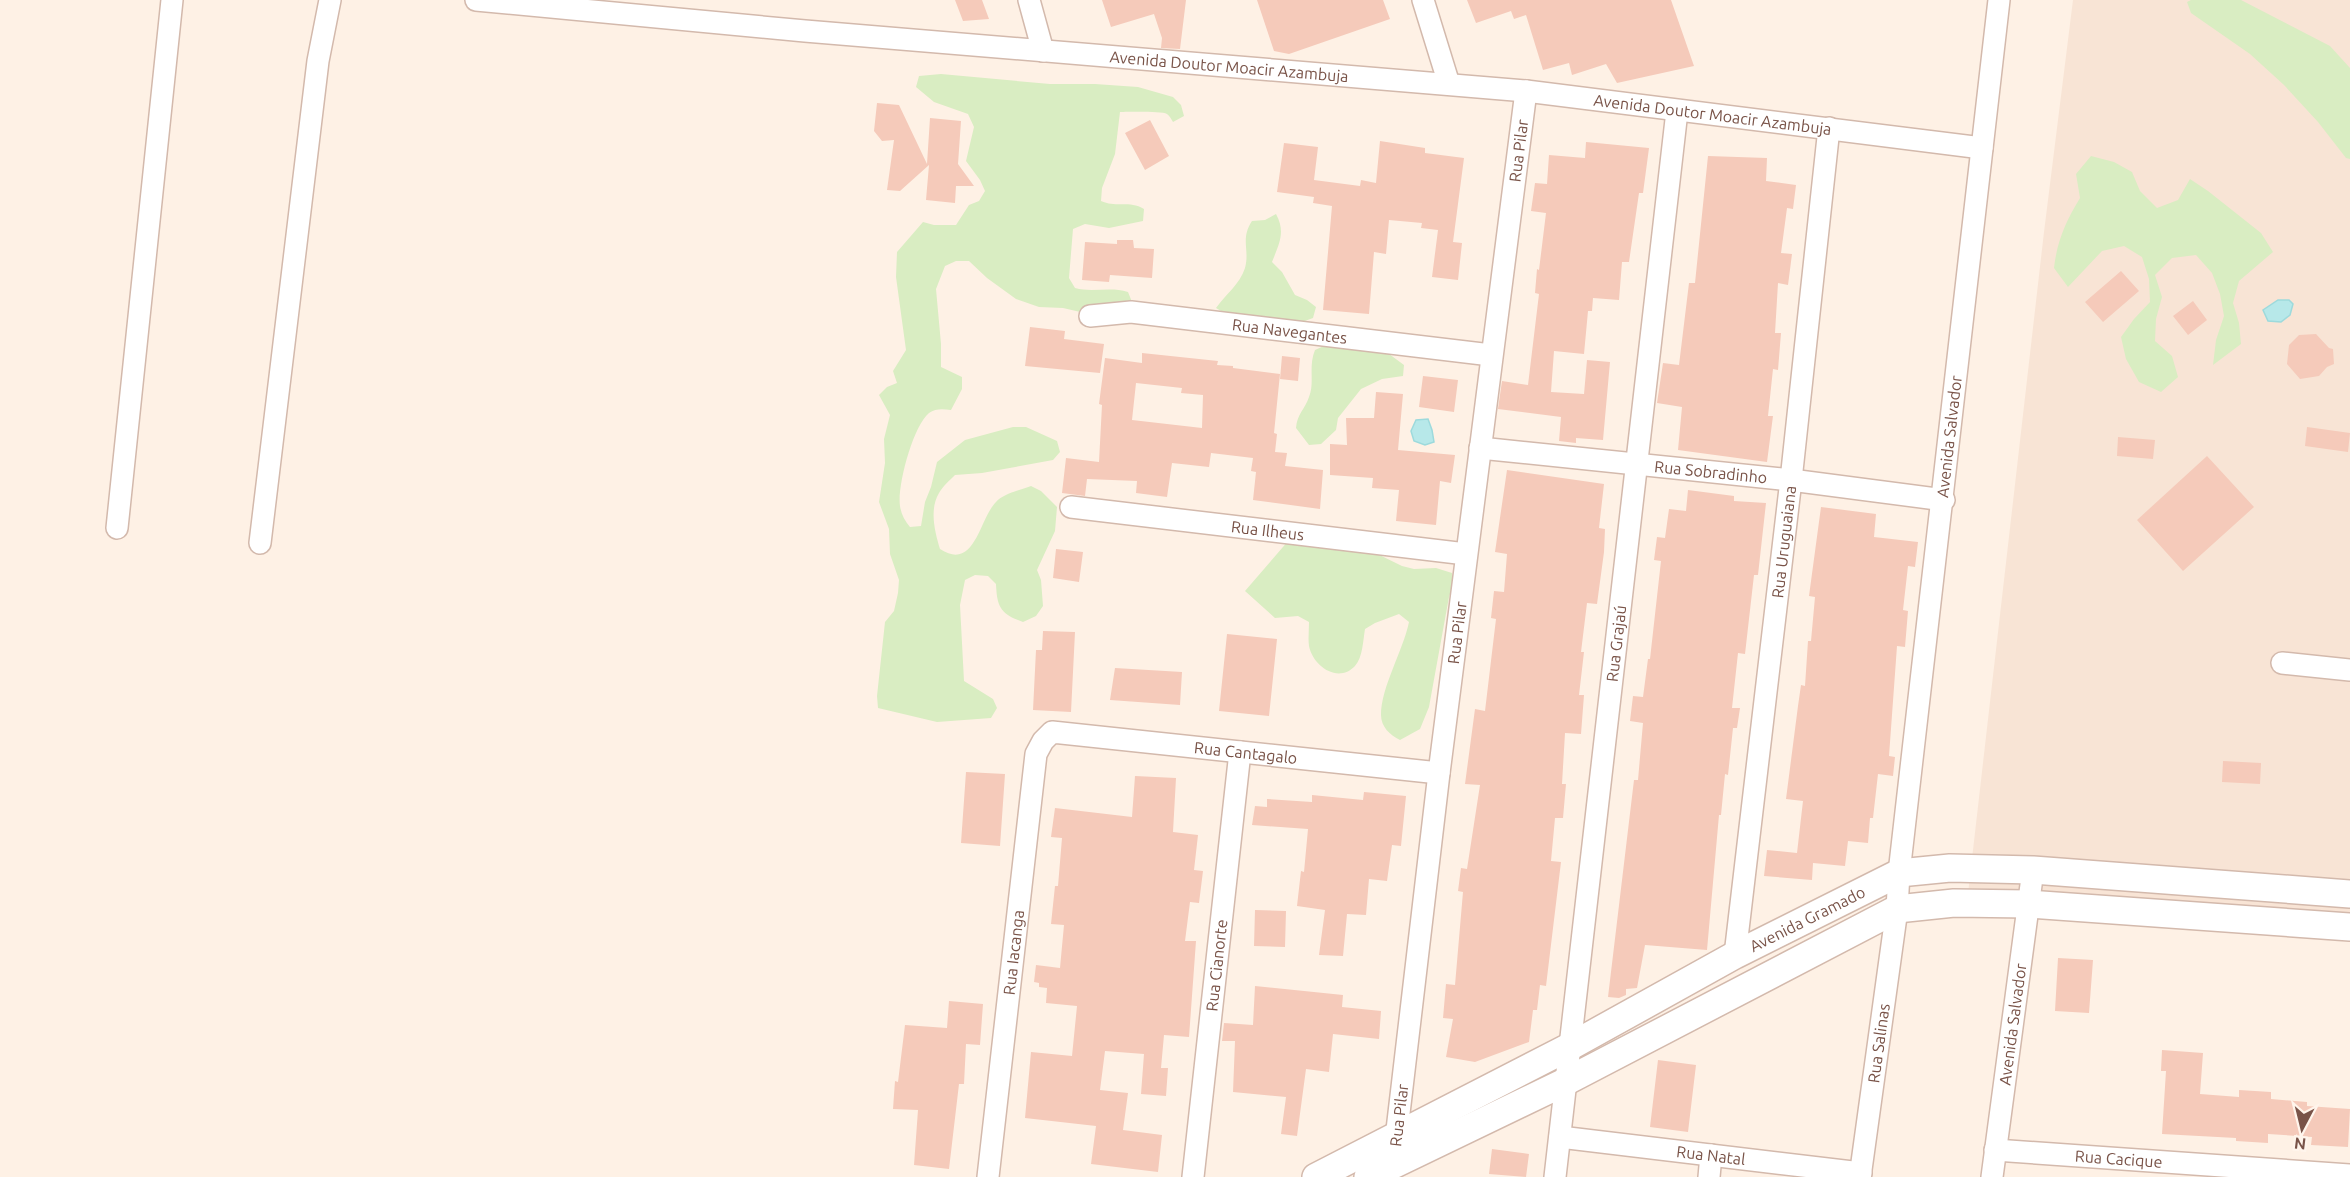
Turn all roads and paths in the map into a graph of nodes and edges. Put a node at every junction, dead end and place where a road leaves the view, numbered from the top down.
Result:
1 (172, 0) edge
2 (330, 0) edge
3 (476, 0) edge
4 (1029, 0) edge
5 (1423, 0) edge
6 (1999, 0) edge
7 (632, 8) edge
8 (1043, 51) junction
9 (1449, 84) junction
10 (1526, 91) junction
11 (1677, 111) junction
12 (1829, 128) junction
13 (1982, 148) junction
14 (1090, 316) dead end
15 (1491, 355) junction
16 (1480, 448) junction
17 (1636, 464) junction
18 (1791, 480) junction
19 (1944, 500) junction
20 (1071, 507) dead end
21 (117, 528) dead end
22 (260, 543) dead end
23 (1466, 554) junction
24 (2282, 663) dead end
25 (2350, 670) edge
26 (1052, 732) joint
27 (1240, 752) junction
28 (1439, 773) junction
29 (2033, 870) junction
30 (1899, 873) junction
31 (2350, 894) edge
32 (2028, 904) junction
33 (1897, 909) junction
34 (2350, 927) edge
35 (1735, 955) junction
36 (1571, 1046) junction
37 (1565, 1082) junction
38 (1396, 1134) junction
39 (1560, 1137) junction
40 (1995, 1150) junction
41 (1711, 1155) junction
42 (1393, 1170) edge
43 (1861, 1175) edge
44 (2350, 1175) edge
45 (988, 1177) edge
46 (1193, 1177) edge
47 (1316, 1177) edge
48 (1368, 1177) edge
49 (1555, 1177) edge
50 (1708, 1177) edge
51 (1992, 1177) edge

1 - 21 street
2 - 22 street
3 - 7 street, Avenida Doutor Moacir Azambuja
4 - 8 street
5 - 9 street
6 - 13 street, Avenida Salvador
7 - 8 street, Avenida Doutor Moacir Azambuja
8 - 9 street, Avenida Doutor Moacir Azambuja
9 - 10 street, Avenida Doutor Moacir Azambuja
10 - 11 street, Avenida Doutor Moacir Azambuja
10 - 15 street, Rua Pilar
11 - 12 street, Avenida Doutor Moacir Azambuja
11 - 17 street, Rua Grajaú
12 - 13 street, Avenida Doutor Moacir Azambuja
12 - 18 street, Rua Uruguaiana
13 - 19 street, Avenida Salvador
14 - 15 street, Rua Navegantes
15 - 16 street, Rua Pilar
16 - 17 street, Rua Sobradinho
16 - 23 street, Rua Pilar
17 - 18 street, Rua Sobradinho
17 - 36 street, Rua Grajaú
18 - 19 street, Rua Sobradinho
18 - 35 street, Rua Uruguaiana
19 - 30 street, Avenida Salvador
20 - 23 street, Rua Ilheus
23 - 28 street, Rua Pilar
24 - 25 street
26 - 27 street, Rua Cantagalo
26 - 45 street, Rua Iacanga
27 - 28 street, Rua Cantagalo
27 - 46 street, Rua Cianorte
28 - 38 street, Rua Pilar
29 - 30 street, Avenida Gramado
29 - 31 street, Avenida Gramado
29 - 32 street, Avenida Salvador
30 - 33 street, Avenida Salvador
30 - 35 street, Avenida Gramado
32 - 33 street, Avenida Gramado
32 - 34 street, Avenida Gramado
32 - 40 street, Avenida Salvador
33 - 37 street, Avenida Gramado
33 - 43 street, Rua Salinas
35 - 36 street, Avenida Gramado
36 - 37 street, Rua Grajaú
36 - 38 street, Avenida Gramado
37 - 39 street, Rua Grajaú
37 - 42 street, Avenida Gramado
38 - 42 street, Rua Pilar
38 - 47 street, Avenida Gramado
39 - 41 street, Rua Natal
39 - 49 street, Rua Grajaú
40 - 44 street, Rua Cacique
40 - 51 street, Avenida Salvador
41 - 43 street, Rua Natal
41 - 50 street
42 - 48 street, Avenida Gramado

